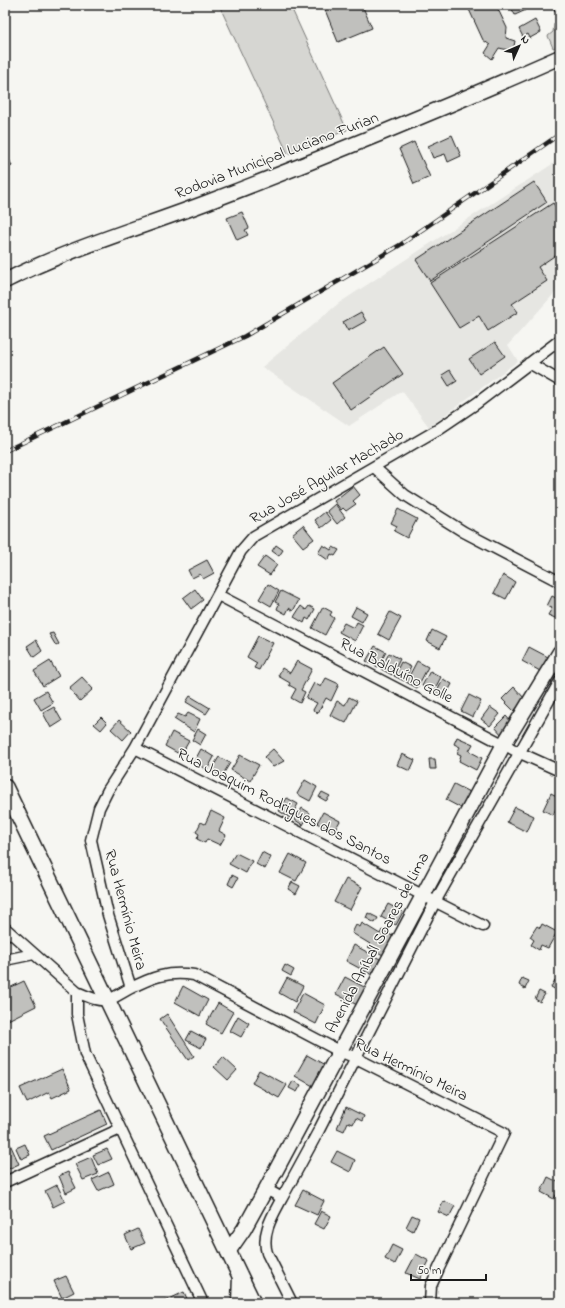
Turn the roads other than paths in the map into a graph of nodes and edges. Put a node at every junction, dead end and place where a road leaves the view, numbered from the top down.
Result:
1 (560, 57) edge
2 (5, 281) edge
3 (560, 340) edge
4 (529, 363) junction
5 (560, 381) edge
6 (374, 467) junction
7 (560, 582) edge
8 (218, 595) junction
9 (560, 652) edge
10 (560, 681) edge
11 (504, 744) junction
12 (135, 748) junction
13 (518, 752) junction
14 (560, 771) edge
15 (5, 787) edge
16 (91, 840) joint
17 (429, 898) junction
18 (483, 926) dead end
19 (5, 928) edge
20 (34, 954) junction
21 (5, 960) edge
22 (131, 988) junction
23 (77, 992) junction
24 (109, 1000) junction
25 (339, 1051) junction
26 (354, 1057) junction
27 (120, 1129) junction
28 (5, 1182) edge
29 (266, 1189) junction
30 (282, 1198) junction
31 (228, 1252) junction
32 (238, 1273) junction
33 (203, 1303) edge
34 (237, 1303) edge
35 (253, 1303) edge
36 (292, 1303) edge
37 (430, 1303) edge

1 - 2 street, Rodovia Municipal Luciano Furian
3 - 4 street, Rua José Aguilar Machado
4 - 5 street
4 - 6 street, Rua José Aguilar Machado
6 - 7 street
6 - 8 street, Rua José Aguilar Machado
8 - 11 street, Rua Balduíno Golle
8 - 12 street, Rua José Aguilar Machado
9 - 11 street, Avenida Aníbal Soares de Lima
10 - 13 street, Avenida Aníbal Soares de Lima
11 - 13 street, Rua Balduíno Golle
11 - 17 street, Avenida Aníbal Soares de Lima
12 - 16 street, Rua José Aguilar Machado
12 - 17 street, Rua Joaquim Rodrigues dos Santos
13 - 14 street, Rua Balduíno Golle
13 - 17 street, Avenida Aníbal Soares de Lima
15 - 24 main road
16 - 22 street, Rua Hermínio Meira
17 - 18 street, Rua Joaquim Rodrigues dos Santos
17 - 25 street, Avenida Aníbal Soares de Lima
17 - 26 street, Avenida Aníbal Soares de Lima
19 - 20 street
20 - 21 street
20 - 23 street
22 - 24 street, Rua Hermínio Meira
22 - 25 street, Rua Hermínio Meira
23 - 24 street
23 - 27 street
24 - 31 main road
25 - 26 street, Rua Hermínio Meira
25 - 29 street, Avenida Aníbal Soares de Lima
26 - 30 street, Avenida Aníbal Soares de Lima
26 - 37 street, Rua Hermínio Meira
27 - 28 street
27 - 33 street
29 - 30 street
29 - 31 street, Avenida Aníbal Soares de Lima
30 - 36 street, Avenida Aníbal Soares de Lima
31 - 32 main road
32 - 34 street
32 - 35 main road

